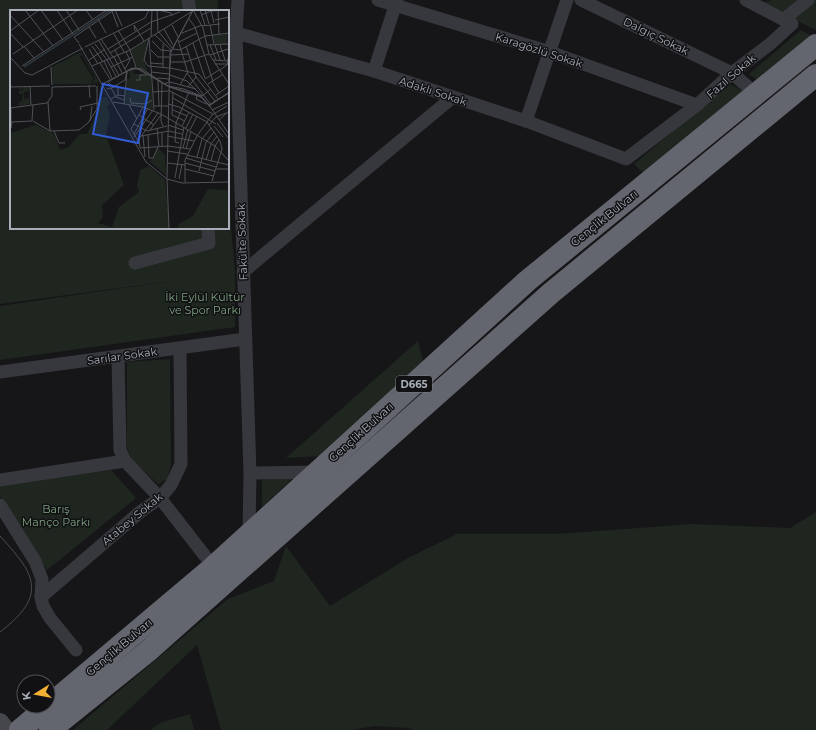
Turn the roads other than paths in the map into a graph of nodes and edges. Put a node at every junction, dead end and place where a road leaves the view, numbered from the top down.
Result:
1 (188, 0) edge
2 (238, 0) edge
3 (378, 0) edge
4 (567, 0) edge
5 (581, 0) edge
6 (746, 0) edge
7 (808, 0) edge
8 (397, 3) edge
9 (190, 10) edge
10 (784, 19) junction
11 (236, 33) junction
12 (816, 45) edge
13 (550, 52) junction
14 (374, 72) junction
15 (732, 73) junction
16 (816, 75) edge
17 (756, 94) junction
18 (453, 97) junction
19 (697, 105) junction
20 (526, 121) junction
21 (626, 159) joint
22 (208, 229) edge
23 (135, 263) dead end
24 (243, 272) junction
25 (245, 339) junction
26 (180, 348) junction
27 (118, 357) junction
28 (0, 372) edge
29 (125, 461) junction
30 (316, 472) junction
31 (250, 473) junction
32 (0, 480) edge
33 (160, 498) junction
34 (0, 505) edge
35 (249, 533) junction
36 (205, 556) dead end
37 (41, 597) junction
38 (76, 650) dead end
39 (0, 722) edge
40 (6, 730) edge
41 (20, 730) edge
42 (50, 730) edge

1 - 9 street
2 - 11 street, Fakülte Sokak
3 - 8 street, Karagözlü Sokak
4 - 13 street
5 - 15 street, Dalgıç Sokak
6 - 10 street
7 - 10 street
8 - 13 street, Karagözlü Sokak
8 - 14 street
10 - 15 street, Fazıl Sokak
11 - 14 street, Adaklı Sokak
11 - 24 street, Fakülte Sokak
12 - 17 highway, Gençlik Bulvarı / D665
13 - 19 street, Karagözlü Sokak
13 - 20 street
14 - 18 street, Adaklı Sokak
15 - 17 street, Dalgıç Sokak
15 - 19 street, Fazıl Sokak
16 - 42 highway, Gençlik Bulvarı / D665
17 - 30 highway, Gençlik Bulvarı / D665
18 - 20 street, Adaklı Sokak
18 - 24 street
19 - 21 street, Fazıl Sokak
20 - 21 street, Adaklı Sokak
22 - 23 street
24 - 25 street, Fakülte Sokak
25 - 26 street, Sarılar Sokak
25 - 31 street, Fakülte Sokak
26 - 27 street, Sarılar Sokak
26 - 33 street, Atabey Sokak
27 - 28 street, Sarılar Sokak
27 - 29 street
29 - 32 street
29 - 33 street
30 - 31 street
30 - 35 highway, Gençlik Bulvarı / D665
31 - 35 street, Fakülte Sokak
33 - 36 street
33 - 37 street, Atabey Sokak
34 - 37 street
35 - 41 highway, Gençlik Bulvarı / D665
37 - 38 street
39 - 40 main road

